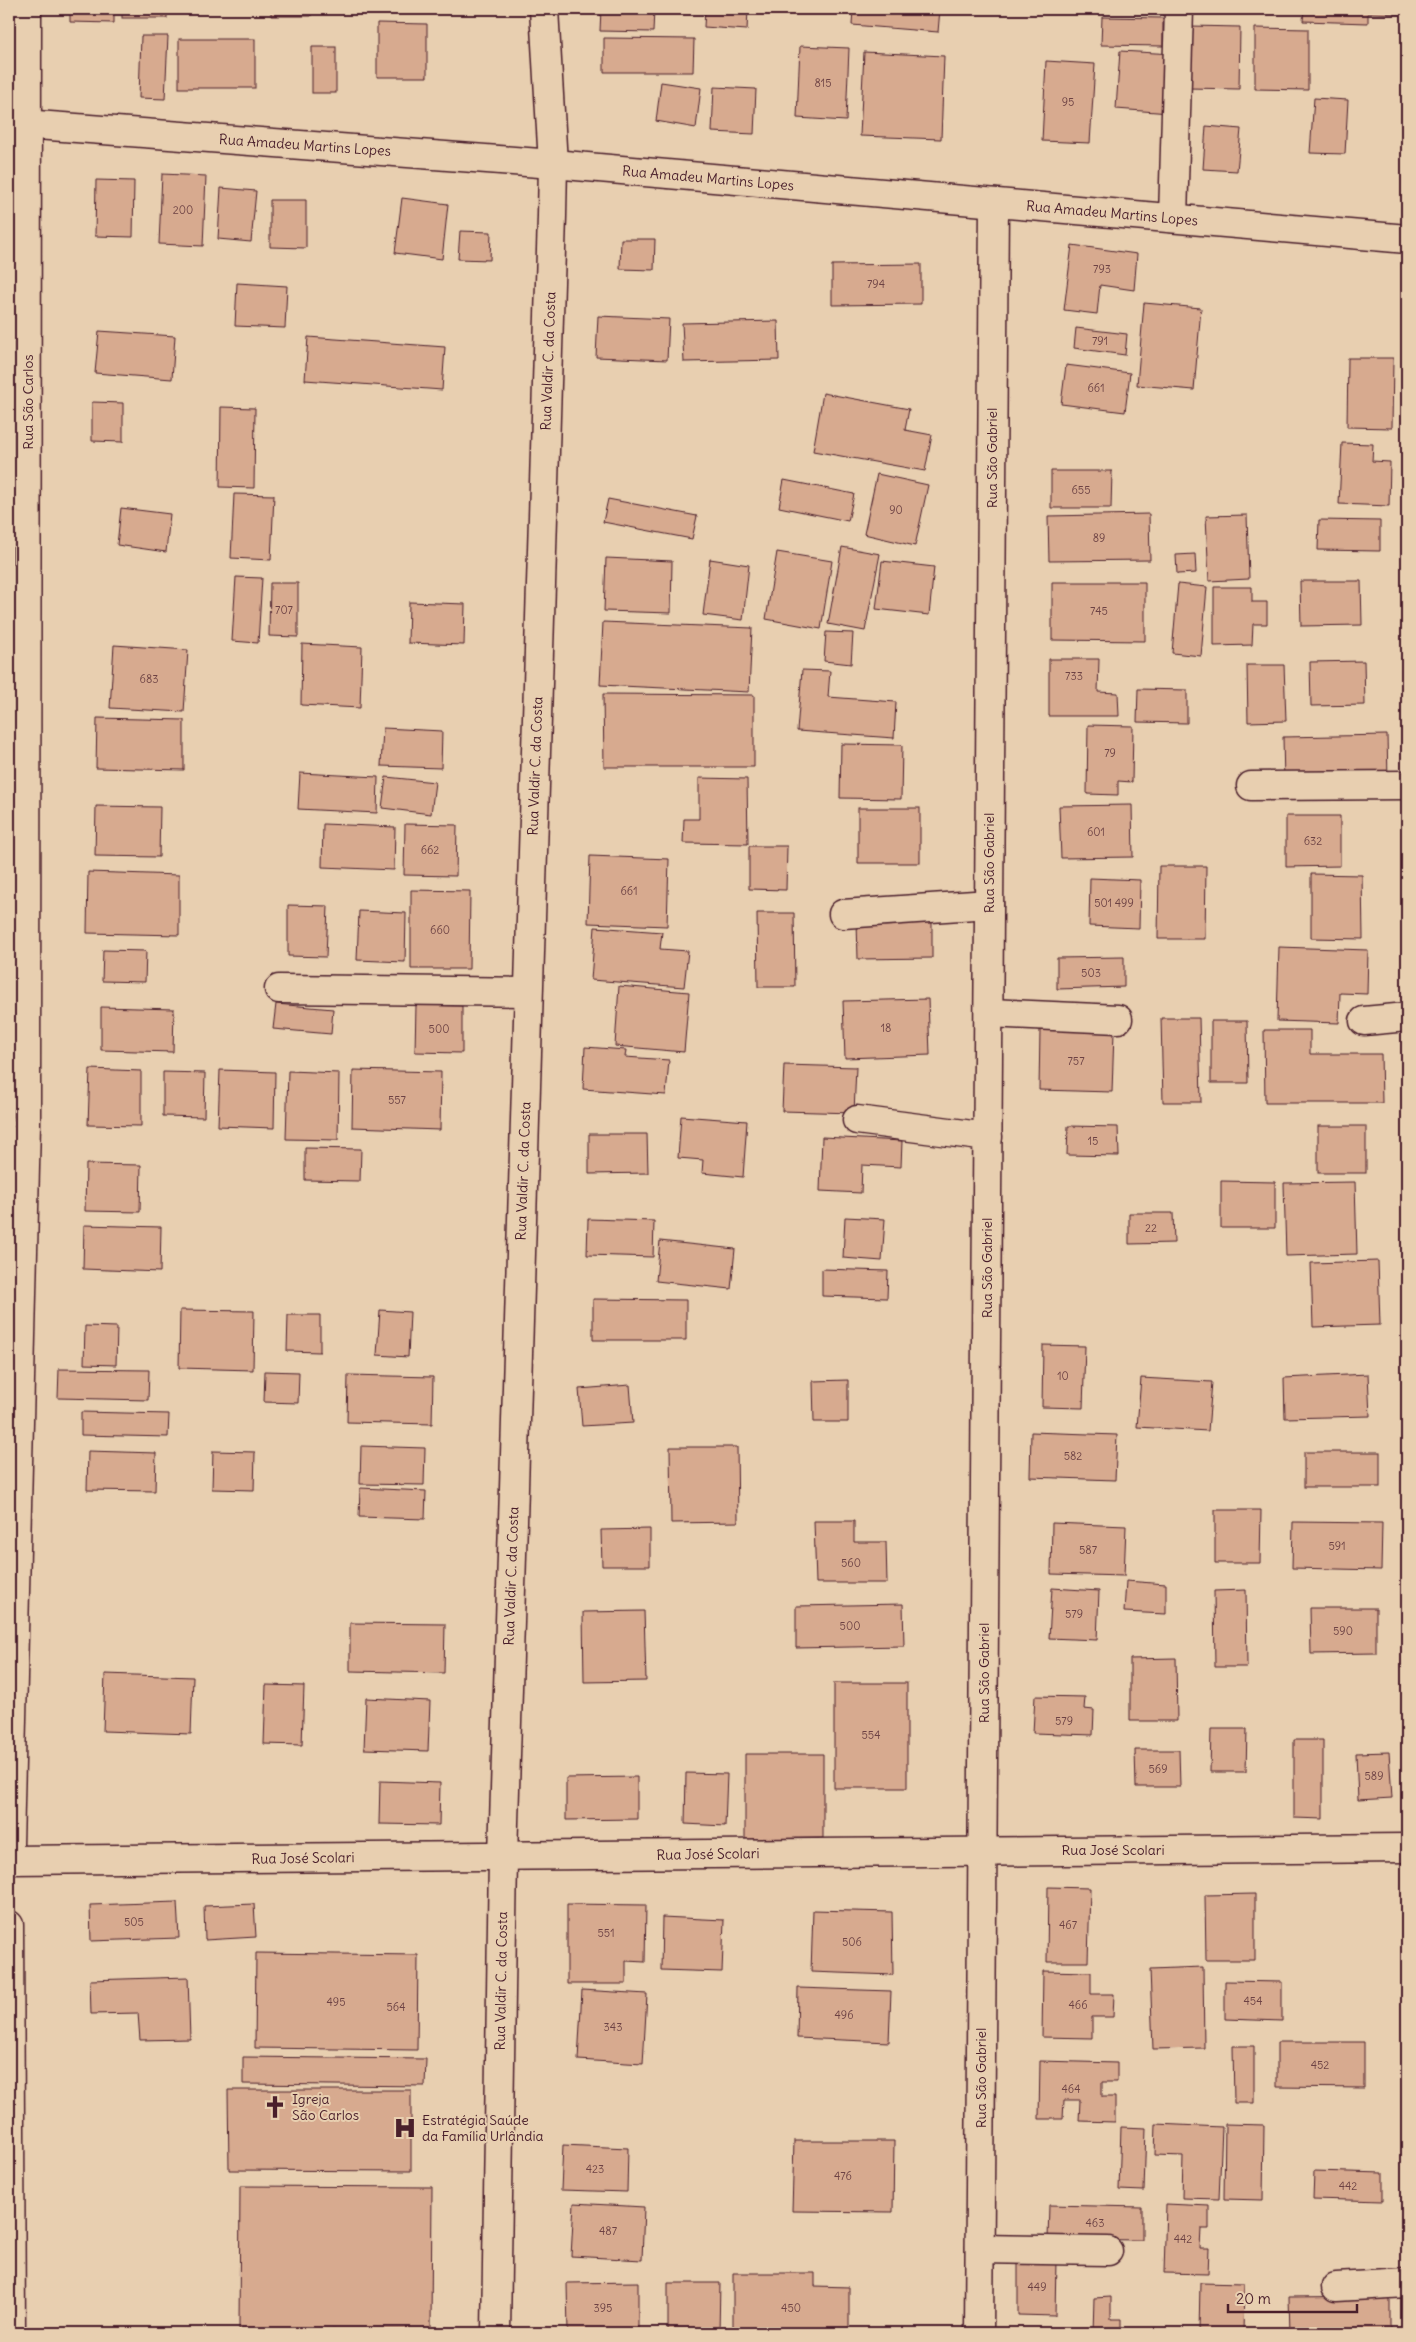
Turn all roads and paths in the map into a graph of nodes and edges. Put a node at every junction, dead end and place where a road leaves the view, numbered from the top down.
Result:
1 (26, 9) edge
2 (544, 9) edge
3 (1179, 9) edge
4 (18, 124) edge
5 (553, 164) junction
6 (994, 202) junction
7 (1173, 218) junction
8 (1407, 239) edge
9 (1407, 785) edge
10 (1251, 786) dead end
11 (989, 904) junction
12 (843, 914) dead end
13 (279, 989) dead end
14 (528, 992) junction
15 (988, 1013) junction
16 (1407, 1017) edge
17 (1118, 1019) dead end
18 (1364, 1021) dead end
19 (857, 1120) dead end
20 (17, 1124) edge
21 (988, 1137) junction
22 (9, 1846) edge
23 (1407, 1848) edge
24 (983, 1852) junction
25 (503, 1856) junction
26 (9, 1860) edge
27 (9, 1925) edge
28 (980, 2249) junction
29 (1108, 2251) dead end
30 (1407, 2283) edge
31 (1336, 2286) dead end
32 (11, 2333) edge
33 (496, 2333) edge
34 (979, 2333) edge

1 - 4 street, Rua São Carlos
2 - 5 street, Rua Valdir C. da Costa
3 - 7 street
4 - 5 street, Rua Amadeu Martins Lopes
4 - 20 street, Rua São Carlos
5 - 6 street, Rua Amadeu Martins Lopes
5 - 14 street, Rua Valdir C. da Costa
6 - 7 street, Rua Amadeu Martins Lopes
6 - 11 street, Rua São Gabriel
7 - 8 street, Rua Amadeu Martins Lopes
9 - 10 street
11 - 12 street
11 - 15 street, Rua São Gabriel
13 - 14 street
14 - 25 street, Rua Valdir C. da Costa
15 - 17 street
15 - 21 street, Rua São Gabriel
16 - 18 street
19 - 21 street
20 - 22 street, Rua São Carlos
21 - 24 street, Rua São Gabriel
23 - 24 street, Rua José Scolari
24 - 25 street, Rua José Scolari
24 - 28 street, Rua São Gabriel
25 - 26 street, Rua José Scolari
25 - 33 street, Rua Valdir C. da Costa
27 - 32 street
28 - 29 street
28 - 34 street, Rua São Gabriel
30 - 31 street

